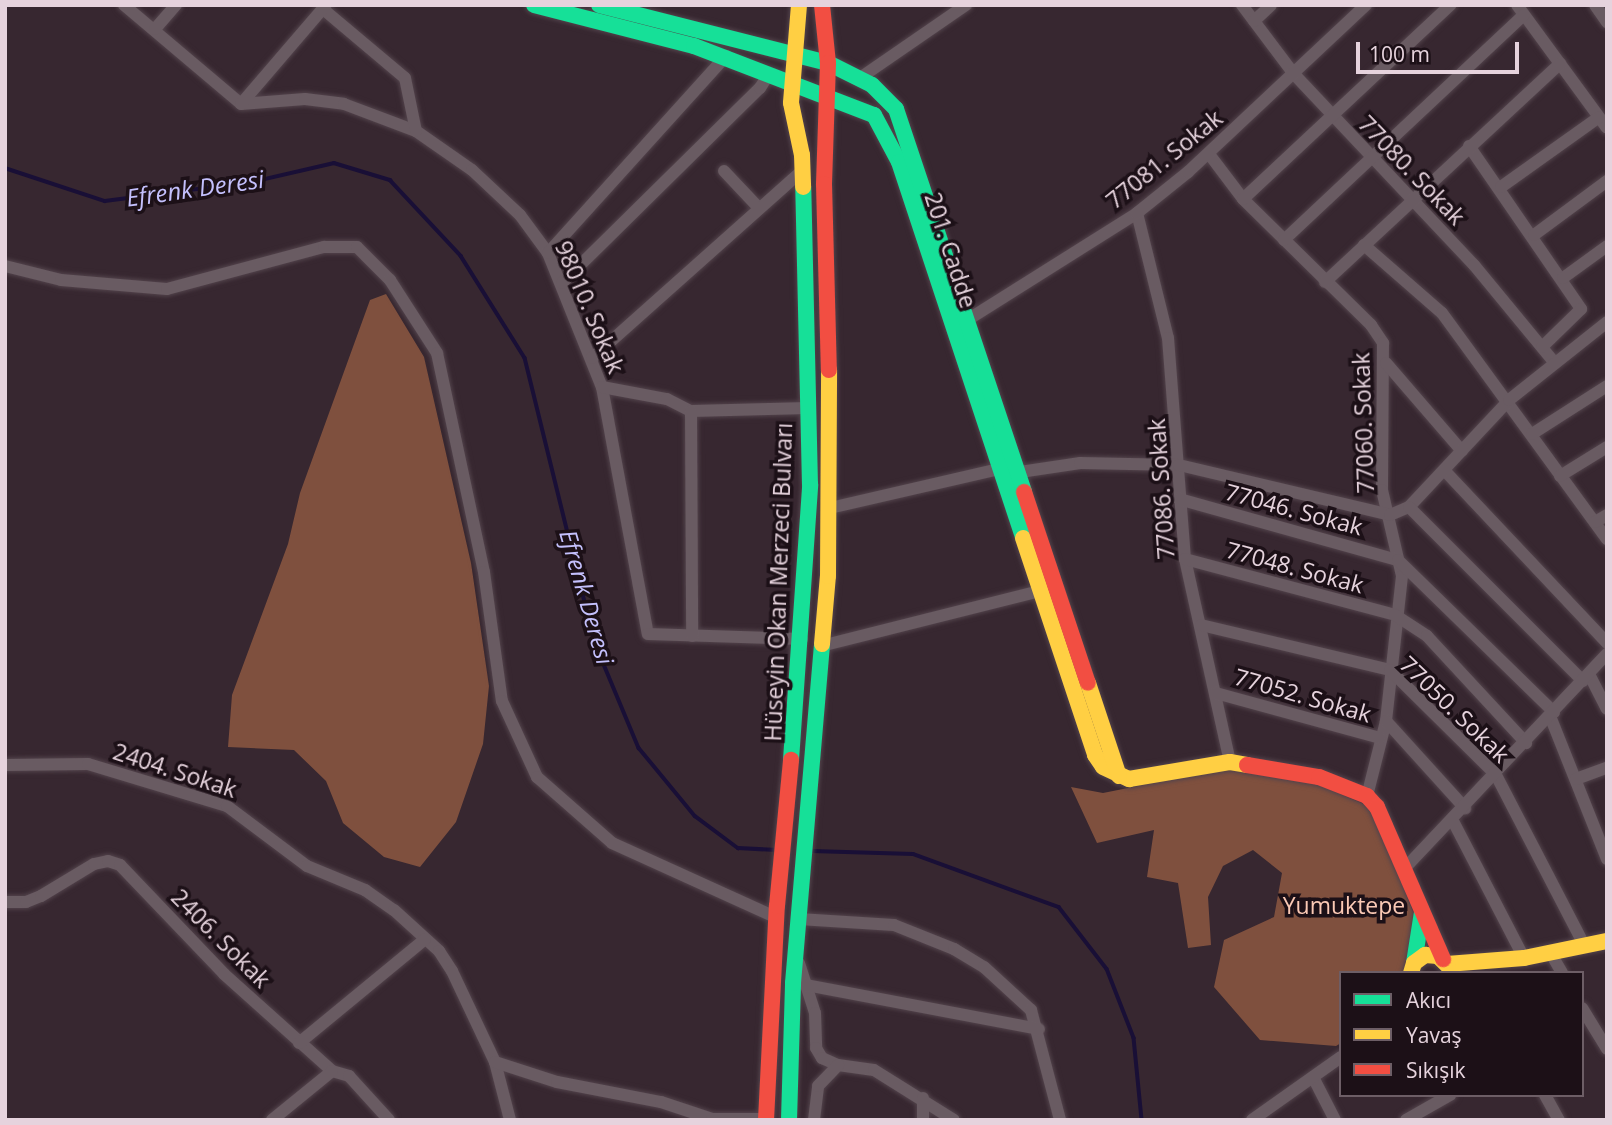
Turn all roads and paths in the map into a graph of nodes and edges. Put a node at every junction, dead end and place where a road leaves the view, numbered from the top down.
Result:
1 (124, 5) edge
2 (176, 5) edge
3 (534, 5) edge
4 (600, 5) edge
5 (799, 5) edge
6 (822, 5) edge
7 (966, 5) edge
8 (1242, 5) edge
9 (1271, 5) edge
10 (1366, 5) edge
11 (1450, 5) edge
12 (1595, 5) edge
13 (325, 7) edge
14 (1520, 10) edge
15 (1254, 21) junction
16 (1607, 22) edge
17 (155, 29) junction
18 (795, 55) junction
19 (726, 56) junction
20 (828, 63) junction
21 (1560, 64) junction
22 (1293, 73) junction
23 (768, 75) junction
24 (860, 78) junction
25 (793, 83) junction
26 (827, 94) junction
27 (242, 104) junction
28 (1330, 114) junction
29 (1599, 117) junction
30 (1607, 128) edge
31 (416, 131) junction
32 (1469, 146) junction
33 (1209, 154) junction
34 (1369, 157) junction
35 (724, 171) dead end
36 (802, 171) junction
37 (1607, 181) edge
38 (1501, 187) junction
39 (1411, 198) junction
40 (1243, 199) junction
41 (759, 208) junction
42 (1137, 213) junction
43 (1534, 235) junction
44 (1284, 240) junction
45 (1364, 245) junction
46 (1607, 246) edge
47 (548, 253) junction
48 (5, 266) edge
49 (1563, 278) junction
50 (1325, 282) junction
51 (562, 283) junction
52 (969, 319) junction
53 (1607, 321) edge
54 (1542, 347) junction
55 (592, 358) junction
56 (1554, 362) junction
57 (1386, 363) junction
58 (1607, 386) edge
59 (602, 387) junction
60 (1509, 400) junction
61 (808, 408) junction
62 (691, 411) junction
63 (1532, 434) junction
64 (1607, 447) edge
65 (1462, 451) junction
66 (1179, 466) junction
67 (999, 469) junction
68 (1444, 470) junction
69 (1020, 472) junction
70 (1560, 476) junction
71 (1179, 499) junction
72 (1409, 507) junction
73 (830, 508) junction
74 (1390, 515) junction
75 (1607, 515) edge
76 (1595, 523) junction
77 (1607, 539) edge
78 (1185, 559) junction
79 (1398, 560) junction
80 (1040, 591) junction
81 (1395, 615) junction
82 (1201, 625) junction
83 (692, 636) junction
84 (802, 639) junction
85 (1607, 643) edge
86 (825, 645) junction
87 (1607, 654) edge
88 (1390, 670) junction
89 (1586, 677) junction
90 (1216, 693) junction
91 (1607, 709) edge
92 (1552, 714) junction
93 (1386, 721) junction
94 (1380, 738) junction
95 (1526, 743) junction
96 (1230, 762) junction
97 (5, 765) edge
98 (1607, 768) edge
99 (1496, 775) junction
100 (1119, 776) junction
101 (1576, 779) junction
102 (1367, 796) junction
103 (1465, 808) junction
104 (1453, 821) junction
105 (1607, 859) edge
106 (1405, 868) junction
107 (5, 902) edge
108 (777, 912) junction
109 (800, 912) junction
110 (1422, 912) junction
111 (425, 939) junction
112 (1607, 941) edge
113 (1584, 946) junction
114 (796, 951) junction
115 (1550, 952) junction
116 (1524, 958) junction
117 (1446, 965) edge
118 (1486, 967) edge
119 (1412, 970) edge
120 (1561, 971) edge
121 (806, 985) junction
122 (1584, 1011) edge
123 (1040, 1029) junction
124 (299, 1043) junction
125 (1607, 1049) edge
126 (1339, 1058) edge
127 (495, 1062) junction
128 (838, 1065) junction
129 (332, 1071) junction
130 (1313, 1077) junction
131 (923, 1097) junction
132 (1446, 1097) edge
133 (1546, 1097) edge
134 (766, 1119) edge
135 (272, 1120) edge
136 (390, 1120) edge
137 (510, 1120) edge
138 (789, 1120) edge
139 (814, 1120) edge
140 (923, 1120) edge
141 (954, 1120) edge
142 (1060, 1120) edge
143 (1252, 1120) edge
144 (1335, 1120) edge
145 (1406, 1120) edge
146 (1559, 1120) edge

1 - 17 street
2 - 17 street
3 - 19 main road, 201. Cadde
4 - 18 main road, 201. Cadde
5 - 18 main road, Hüseyin Okan Merzeci Bulvarı
6 - 20 main road, Hüseyin Okan Merzeci Bulvarı
7 - 24 street
8 - 15 street, 77080. Sokak
9 - 15 street
10 - 22 street, 77081. Sokak
11 - 28 street
12 - 16 street
13 - 27 street
13 - 31 street
14 - 21 street
14 - 34 street
15 - 22 street, 77080. Sokak
17 - 27 street
18 - 20 main road, 201. Cadde
18 - 25 main road, Hüseyin Okan Merzeci Bulvarı
19 - 23 main road, 201. Cadde
19 - 47 street
20 - 24 main road, 201. Cadde
20 - 26 main road, Hüseyin Okan Merzeci Bulvarı
21 - 29 street
21 - 32 street
22 - 28 street, 77080. Sokak
22 - 33 street, 77081. Sokak
23 - 25 main road, 201. Cadde
23 - 51 street
24 - 52 main road, 201. Cadde
25 - 26 main road, 201. Cadde
25 - 36 main road, Hüseyin Okan Merzeci Bulvarı
26 - 67 main road, 201. Cadde
26 - 73 main road, Hüseyin Okan Merzeci Bulvarı
27 - 31 street, 98010. Sokak
28 - 34 street, 77080. Sokak
28 - 40 street
29 - 30 street
29 - 38 street
31 - 47 street, 98010. Sokak
32 - 38 street
32 - 39 street
33 - 40 street, 77060. Sokak
33 - 42 street, 77081. Sokak
34 - 39 street, 77080. Sokak
34 - 44 street
35 - 41 street
36 - 41 street
36 - 61 main road, Hüseyin Okan Merzeci Bulvarı
37 - 43 street
38 - 43 street
39 - 45 street
39 - 54 street, 77080. Sokak
40 - 44 street, 77060. Sokak
41 - 55 street
42 - 52 street, 77081. Sokak
42 - 66 street, 77086. Sokak
43 - 49 street
44 - 50 street, 77060. Sokak
45 - 50 street
45 - 60 street
46 - 49 street
47 - 51 street, 98010. Sokak
48 - 108 street
49 - 54 street
50 - 57 street, 77060. Sokak
51 - 55 street, 98010. Sokak
52 - 69 main road, 201. Cadde
53 - 56 street
54 - 56 street, 77080. Sokak
55 - 59 street, 98010. Sokak
56 - 60 street
57 - 65 street
57 - 74 street, 77060. Sokak
58 - 63 street
59 - 62 street
59 - 83 street, 98010. Sokak
60 - 63 street
60 - 65 street
61 - 62 street
61 - 84 main road, Hüseyin Okan Merzeci Bulvarı
62 - 83 street
63 - 70 street
64 - 70 street
65 - 68 street
66 - 69 street
66 - 71 street, 77086. Sokak
66 - 74 street
67 - 73 street
67 - 80 main road, 201. Cadde
68 - 72 street
68 - 85 street
69 - 100 main road, 201. Cadde
70 - 76 street
71 - 78 street, 77086. Sokak
71 - 79 street, 77046. Sokak
72 - 74 street
72 - 89 street
73 - 86 main road, Hüseyin Okan Merzeci Bulvarı
74 - 79 street, 77060. Sokak
75 - 76 street
76 - 77 street
78 - 81 street, 77048. Sokak
78 - 82 street, 77086. Sokak
79 - 81 street, 77060. Sokak
79 - 92 street
80 - 86 street
80 - 100 main road, 201. Cadde
81 - 88 street, 77060. Sokak
81 - 95 street, 77048. Sokak
82 - 88 street, 77050. Sokak
82 - 90 street, 77086. Sokak
83 - 84 street
84 - 108 main road, Hüseyin Okan Merzeci Bulvarı
86 - 109 main road, Hüseyin Okan Merzeci Bulvarı
87 - 89 street
88 - 93 street, 77060. Sokak
88 - 99 street, 77050. Sokak
89 - 91 street
89 - 92 street
90 - 94 street, 77052. Sokak
90 - 96 street, 77086. Sokak
92 - 95 street
92 - 101 street
93 - 94 street, 77060. Sokak
93 - 103 street, 77052. Sokak
94 - 102 street, 77060. Sokak
95 - 99 street
96 - 100 main road
96 - 102 main road
97 - 111 street, 2404. Sokak
98 - 101 street
99 - 103 street
99 - 113 street, 77050. Sokak
101 - 105 street
102 - 106 main road
103 - 104 street
104 - 106 street
104 - 116 street
106 - 110 main road
107 - 124 street, 2406. Sokak
108 - 134 main road, Hüseyin Okan Merzeci Bulvarı
109 - 114 main road, Hüseyin Okan Merzeci Bulvarı
109 - 123 street
110 - 117 main road
110 - 119 main road
111 - 124 street
111 - 127 street, 2404. Sokak
112 - 113 main road
113 - 115 main road
114 - 121 street
114 - 138 main road, Hüseyin Okan Merzeci Bulvarı
115 - 116 main road
115 - 120 street
116 - 118 main road
117 - 118 main road
117 - 119 main road
121 - 123 street
121 - 128 street
122 - 125 street
123 - 142 street
124 - 129 street, 2406. Sokak
126 - 130 street
127 - 134 street
127 - 137 street, 2404. Sokak
128 - 131 street
128 - 139 street
129 - 135 street
129 - 136 street, 2406. Sokak
130 - 143 street
130 - 144 street
131 - 140 street
131 - 141 street
132 - 145 street
133 - 146 street

